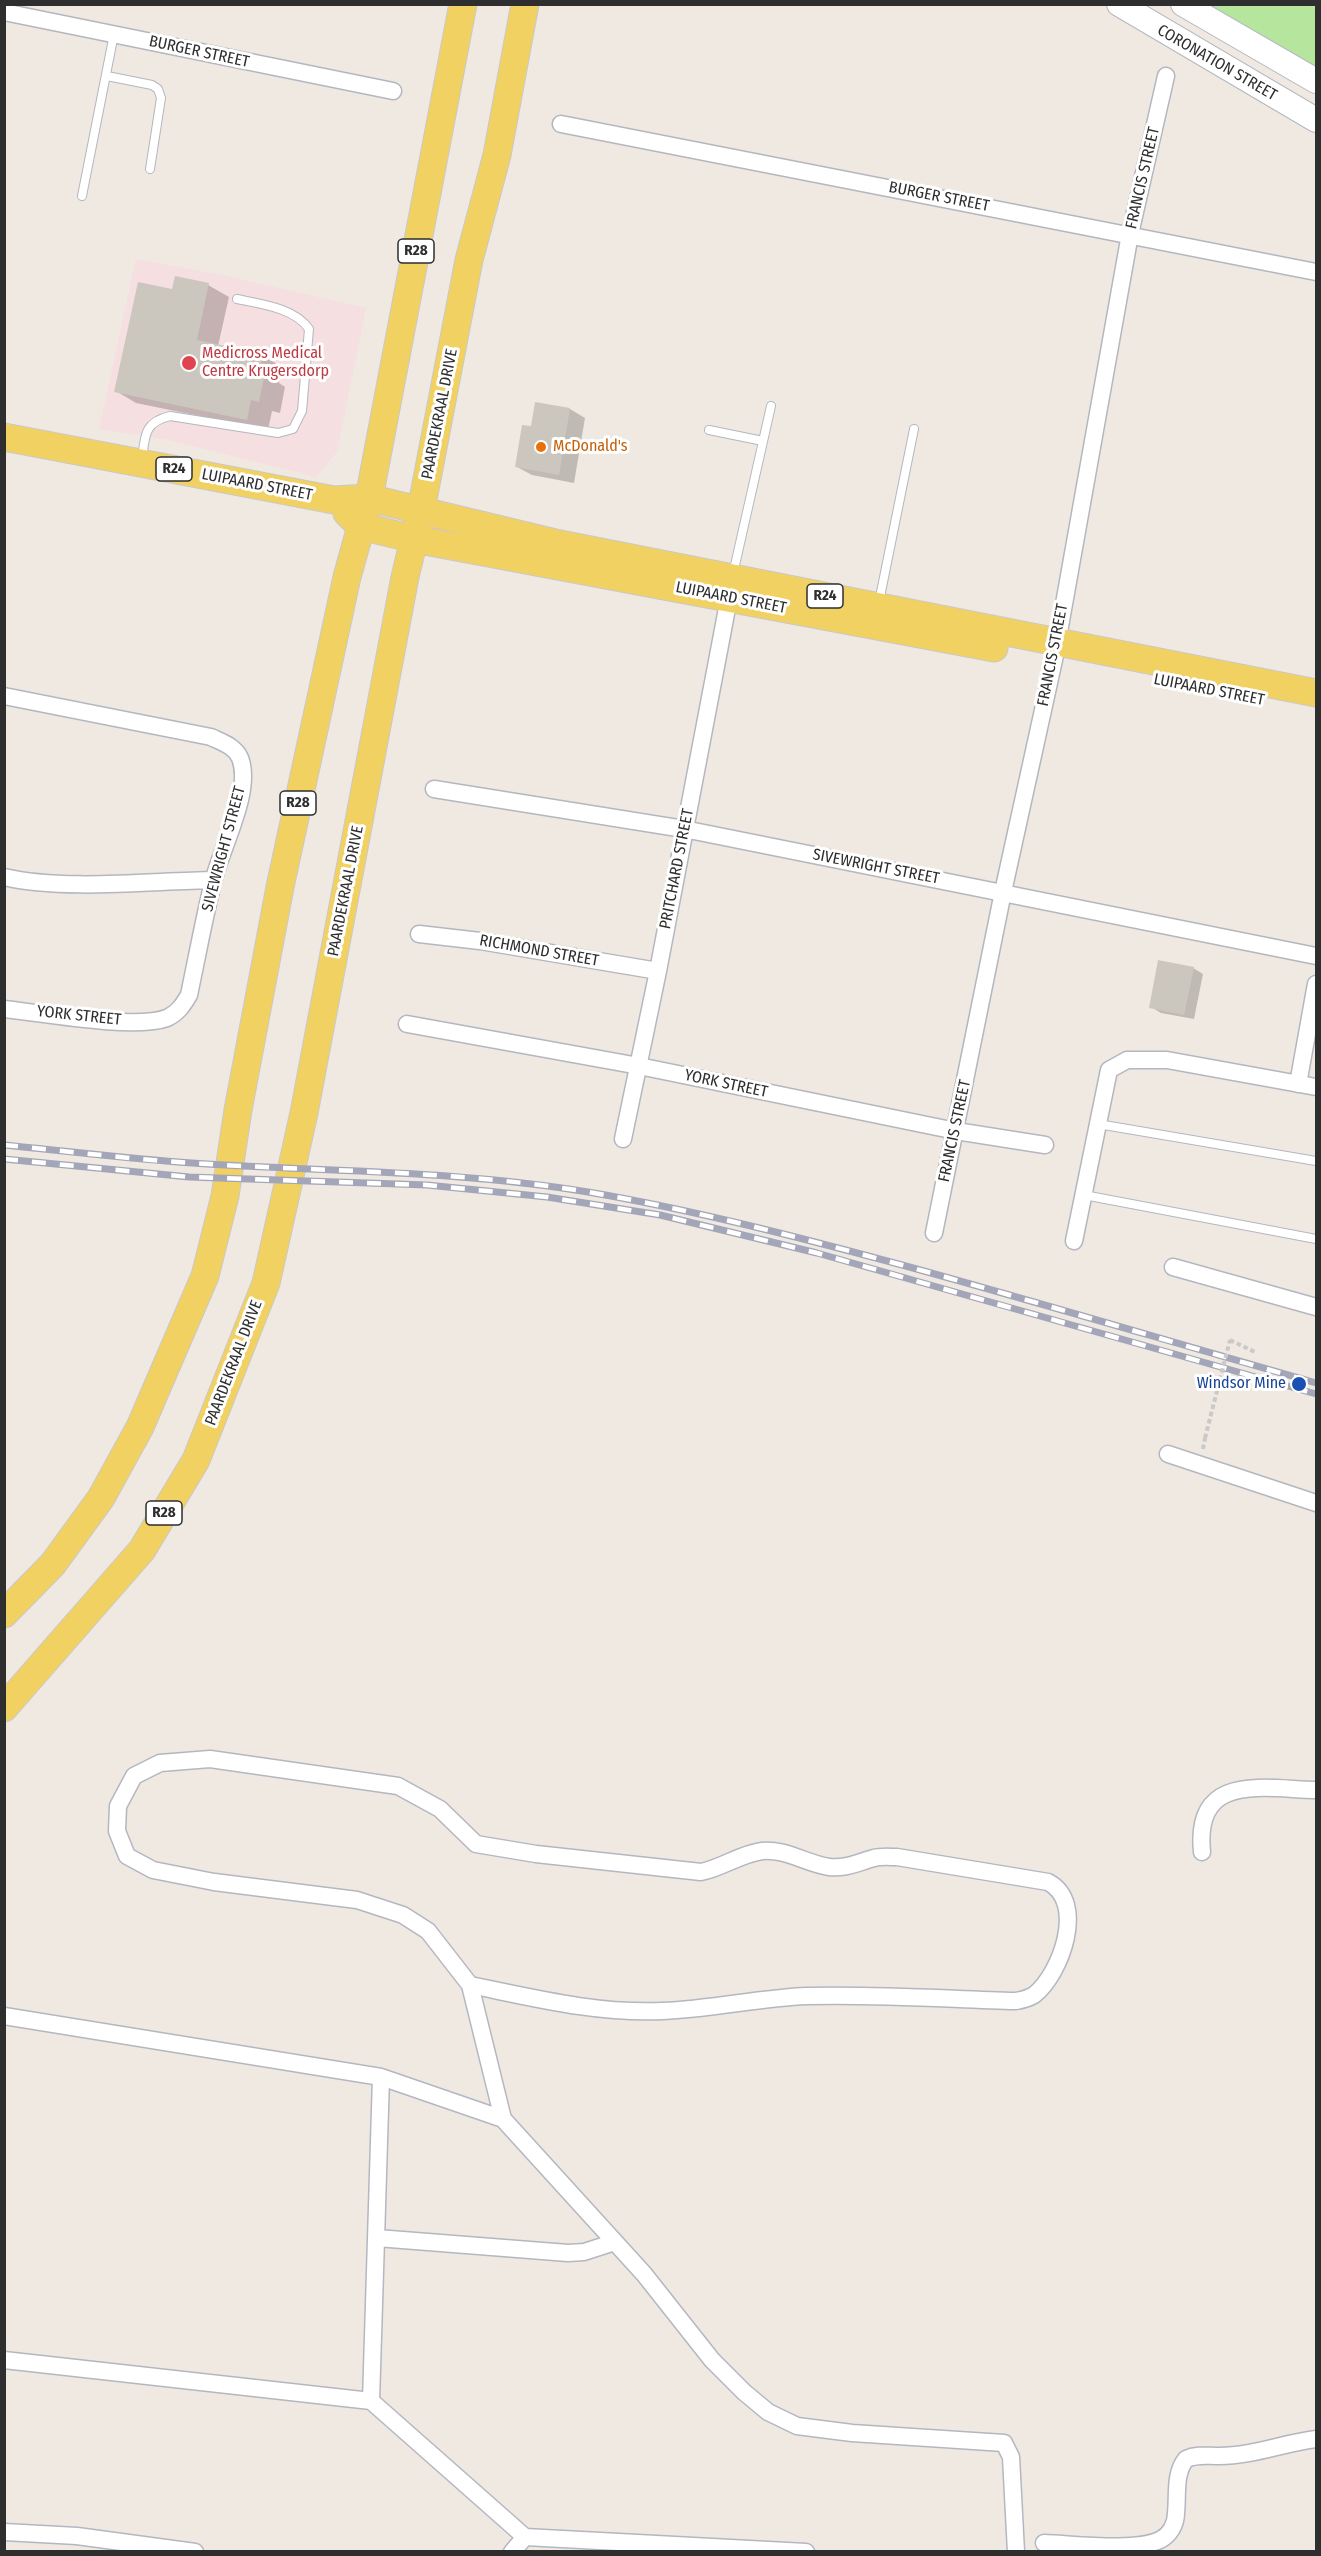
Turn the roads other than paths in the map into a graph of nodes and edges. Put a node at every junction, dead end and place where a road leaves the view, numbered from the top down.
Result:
1 (463, 4) edge
2 (525, 4) edge
3 (1119, 4) edge
4 (1183, 4) edge
5 (4, 12) edge
6 (114, 34) junction
7 (107, 76) junction
8 (1166, 76) dead end
9 (1317, 81) edge
10 (393, 91) dead end
11 (1317, 120) edge
12 (561, 124) dead end
13 (150, 169) dead end
14 (82, 196) dead end
15 (1130, 234) junction
16 (1317, 272) edge
17 (237, 299) dead end
18 (771, 406) dead end
19 (914, 429) dead end
20 (709, 430) dead end
21 (4, 436) edge
22 (763, 441) junction
23 (141, 462) junction
24 (369, 498) junction
25 (334, 500) junction
26 (422, 510) junction
27 (360, 526) junction
28 (414, 539) junction
29 (558, 554) junction
30 (730, 587) junction
31 (878, 606) junction
32 (1055, 651) junction
33 (1317, 693) edge
34 (4, 696) edge
35 (1317, 711) edge
36 (434, 789) dead end
37 (684, 829) junction
38 (4, 878) edge
39 (213, 880) junction
40 (1003, 892) junction
41 (419, 934) dead end
42 (1317, 957) edge
43 (658, 971) junction
44 (1317, 984) edge
45 (4, 1009) edge
46 (153, 1021) joint
47 (407, 1024) dead end
48 (639, 1066) junction
49 (1298, 1084) junction
50 (1317, 1087) edge
51 (1098, 1124) junction
52 (956, 1131) junction
53 (623, 1139) dead end
54 (1045, 1145) dead end
55 (1317, 1161) edge
56 (1084, 1195) junction
57 (934, 1233) dead end
58 (1317, 1239) edge
59 (1074, 1241) dead end
60 (1173, 1267) dead end
61 (1317, 1307) edge
62 (1168, 1454) dead end
63 (1317, 1503) edge
64 (4, 1614) edge
65 (4, 1708) edge
66 (1317, 1790) edge
67 (1202, 1852) dead end
68 (470, 1985) junction
69 (4, 2016) edge
70 (381, 2077) junction
71 (503, 2119) junction
72 (377, 2238) junction
73 (615, 2242) junction
74 (4, 2360) edge
75 (371, 2401) junction
76 (1317, 2439) edge
77 (4, 2532) edge
78 (525, 2537) junction
79 (1044, 2543) dead end
80 (195, 2552) edge
81 (512, 2552) edge
82 (806, 2552) edge
83 (1016, 2552) edge

1 - 24 main road, R28
2 - 26 main road, PAARDEKRAAL DRIVE / R28
3 - 11 main road, CORONATION STREET
4 - 9 main road, CORONATION STREET
5 - 6 street, BURGER STREET
6 - 7 lane
6 - 10 street, BURGER STREET
7 - 13 lane
7 - 14 lane
8 - 15 street, FRANCIS STREET
12 - 15 street, BURGER STREET
15 - 16 street, BURGER STREET
15 - 32 street, FRANCIS STREET
17 - 23 lane
18 - 22 lane
19 - 31 lane
20 - 22 lane
21 - 23 main road, LUIPAARD STREET / R24
22 - 30 lane
23 - 25 main road, LUIPAARD STREET / R24
24 - 25 main road, LUIPAARD STREET / R24
24 - 26 main road, LUIPAARD STREET / R24
24 - 27 main road, R28
25 - 27 main road, LUIPAARD STREET
26 - 28 main road, PAARDEKRAAL DRIVE / R28
26 - 29 main road, LUIPAARD STREET / R24
27 - 28 main road, LUIPAARD STREET / R24
27 - 64 main road, R28
28 - 29 main road, LUIPAARD STREET / R24
28 - 65 main road, PAARDEKRAAL DRIVE / R28
29 - 30 main road, LUIPAARD STREET / R24
30 - 31 main road, LUIPAARD STREET / R24
30 - 32 main road, LUIPAARD STREET / R24
30 - 37 street, PRITCHARD STREET
31 - 32 main road, LUIPAARD STREET / R24
32 - 33 main road, LUIPAARD STREET / R24
32 - 35 main road, LUIPAARD STREET / R24
32 - 40 street, FRANCIS STREET
34 - 39 street, SIVEWRIGHT STREET
36 - 37 street, SIVEWRIGHT STREET
37 - 40 street, SIVEWRIGHT STREET
37 - 43 street, PRITCHARD STREET
38 - 39 street
39 - 46 street, SIVEWRIGHT STREET
40 - 42 street, SIVEWRIGHT STREET
40 - 52 street, FRANCIS STREET
41 - 43 street, RICHMOND STREET
43 - 48 street, PRITCHARD STREET
44 - 49 street
45 - 46 street, YORK STREET
47 - 48 street, YORK STREET
48 - 52 street, YORK STREET
48 - 53 street, PRITCHARD STREET
49 - 50 street
49 - 51 street
51 - 55 lane
51 - 56 street
52 - 54 street, YORK STREET
52 - 57 street, FRANCIS STREET
56 - 58 lane
56 - 59 street
60 - 61 street
62 - 63 street
66 - 67 street
68 - 68 street
68 - 71 street
69 - 70 street
70 - 71 street
70 - 72 street
71 - 73 street
72 - 73 street
72 - 75 street
73 - 83 street
74 - 75 street
75 - 78 street
76 - 79 street
77 - 80 street
78 - 81 street
78 - 82 street

